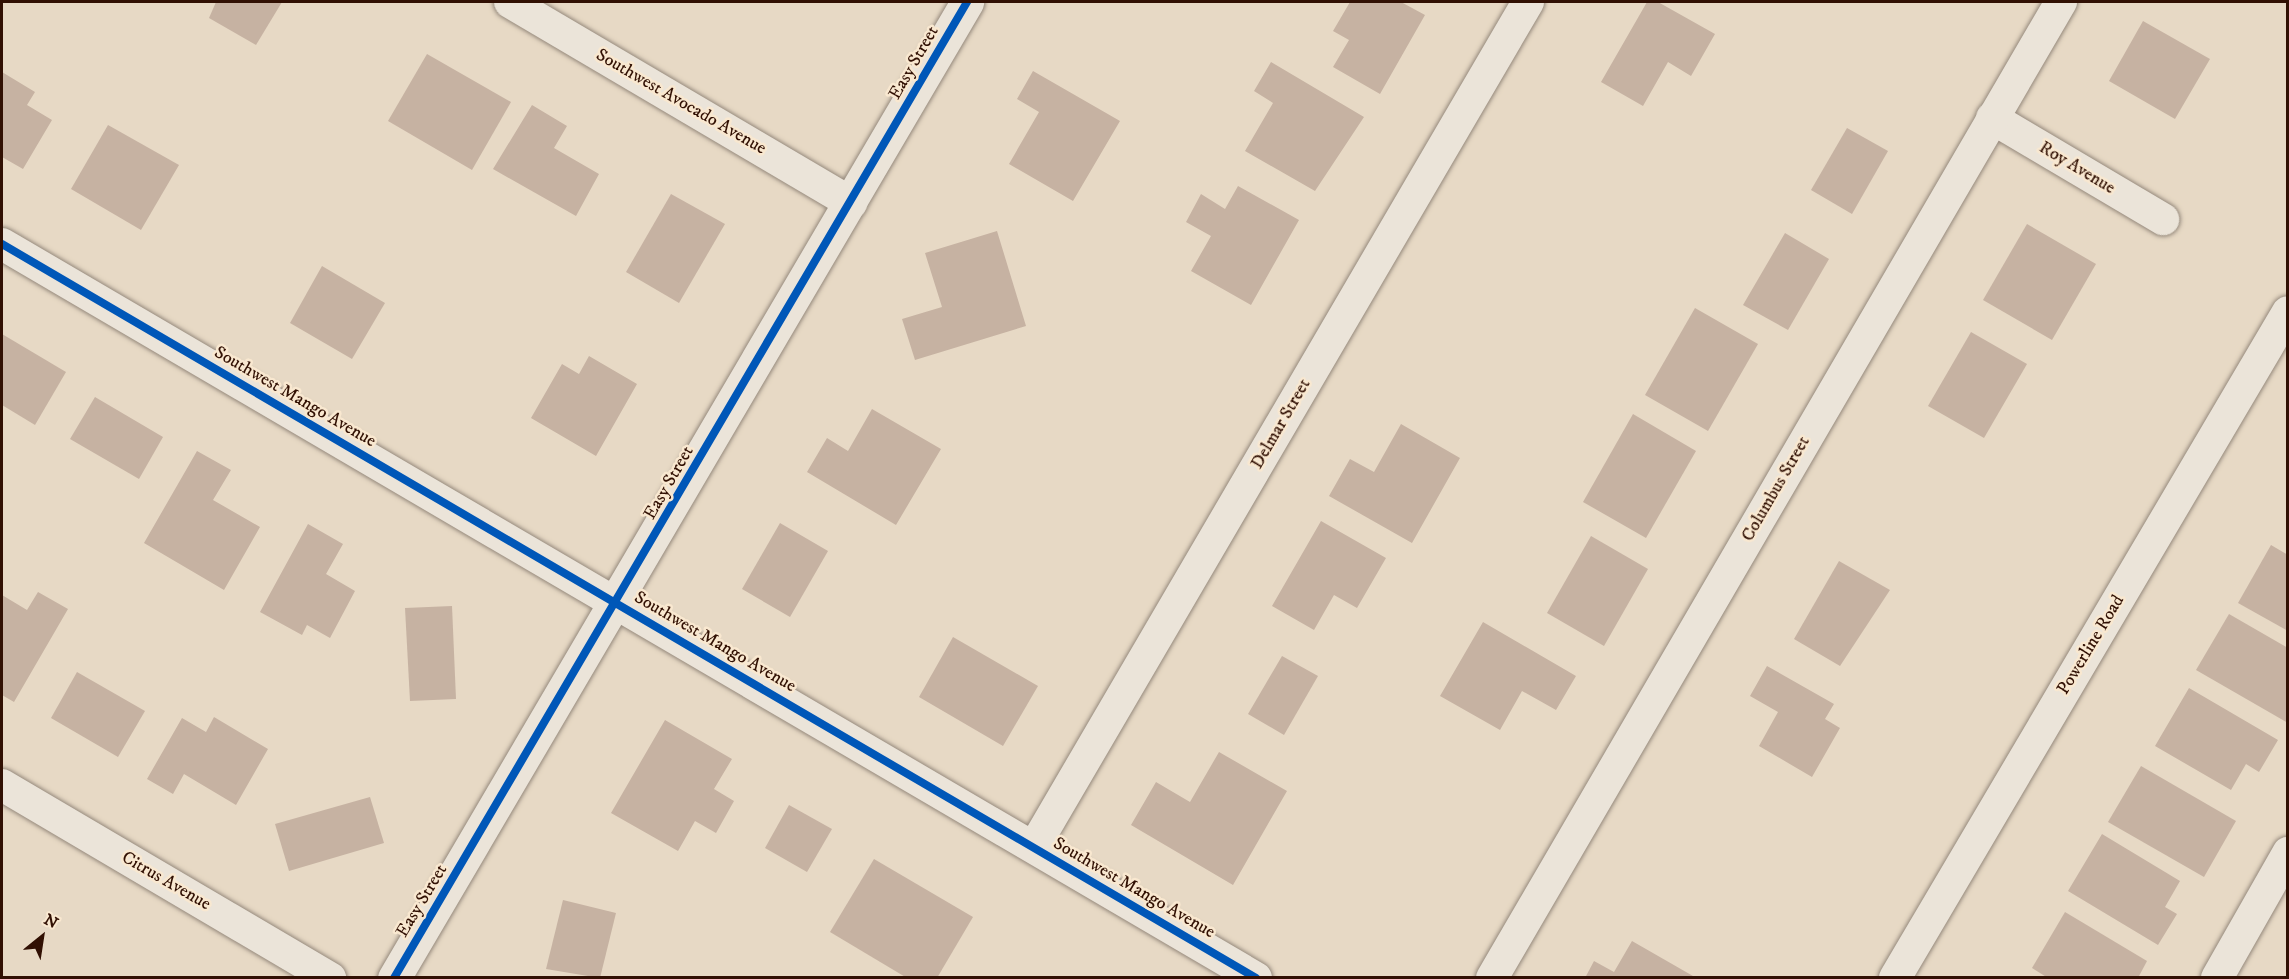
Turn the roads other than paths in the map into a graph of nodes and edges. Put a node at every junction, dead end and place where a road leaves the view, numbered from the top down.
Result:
1 (510, 2) edge
2 (966, 2) edge
3 (1528, 2) edge
4 (2061, 2) edge
5 (1992, 118) junction
6 (851, 202) junction
7 (2163, 219) dead end
8 (2, 244) edge
9 (2288, 312) edge
10 (616, 601) junction
11 (2, 785) edge
12 (1034, 847) junction
13 (2288, 853) edge
14 (330, 978) edge
15 (394, 978) edge
16 (1256, 978) edge
17 (1492, 978) edge
18 (1895, 978) edge
19 (2217, 978) edge

1 - 6 street, Southwest Avocado Avenue
2 - 6 street, Easy Street
3 - 12 street, Delmar Street
4 - 5 street, Columbus Street
5 - 7 street, Roy Avenue
5 - 17 street, Columbus Street
6 - 10 street, Easy Street
8 - 10 street, Southwest Mango Avenue
9 - 18 street, Powerline Road
10 - 12 street, Southwest Mango Avenue
10 - 15 street, Easy Street
11 - 14 street, Citrus Avenue
12 - 16 street, Southwest Mango Avenue
13 - 19 street

